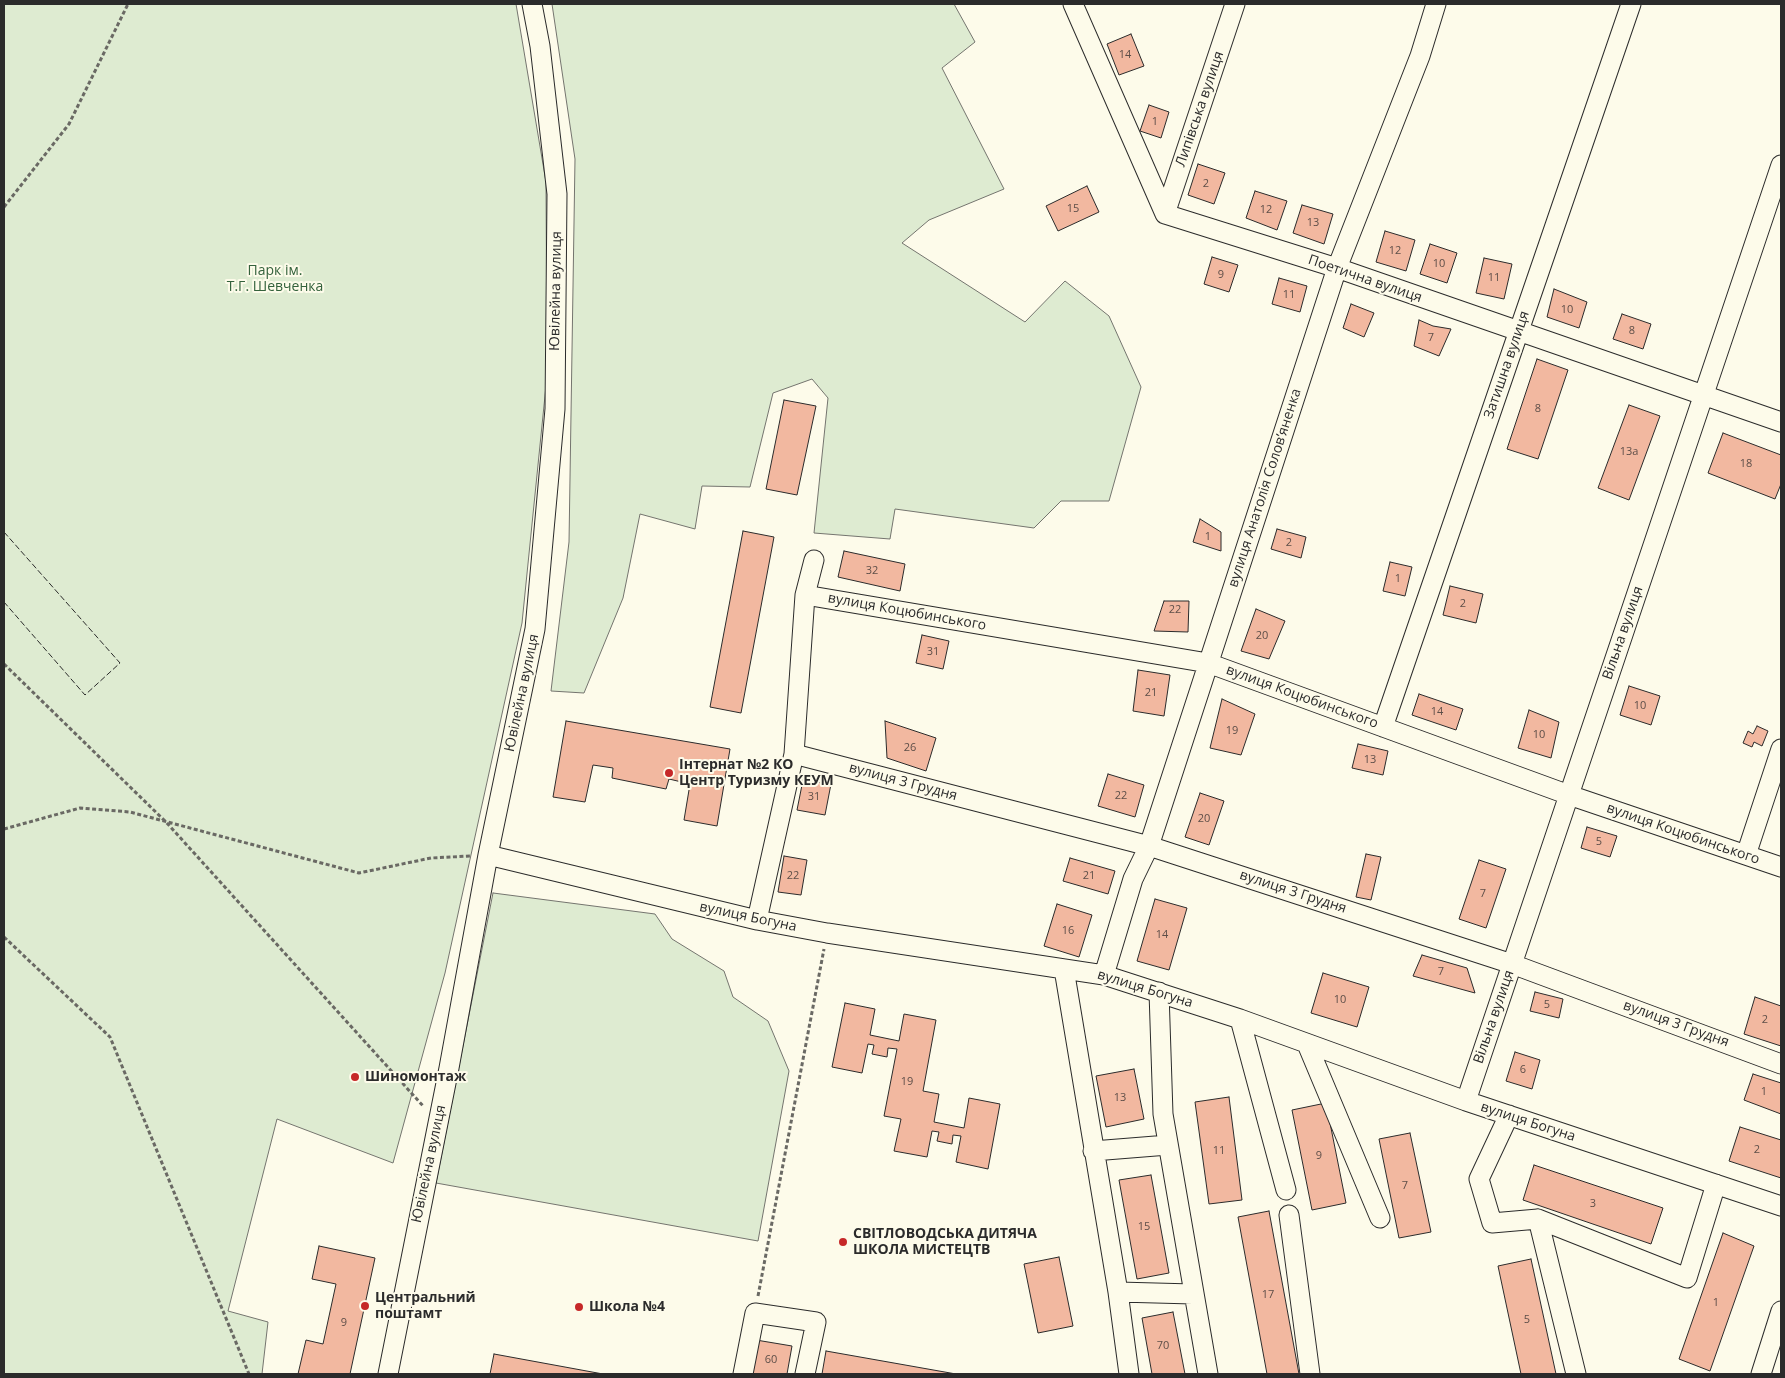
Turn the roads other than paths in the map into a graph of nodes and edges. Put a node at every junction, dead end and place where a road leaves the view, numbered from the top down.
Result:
1 (532, 4) edge
2 (1073, 4) edge
3 (1235, 4) edge
4 (1436, 4) edge
5 (1631, 4) edge
6 (1781, 165) edge
7 (1165, 214) junction
8 (1337, 268) junction
9 (1518, 332) junction
10 (1704, 396) junction
11 (1781, 422) edge
12 (814, 560) dead end
13 (805, 595) junction
14 (1208, 662) junction
15 (1383, 726) junction
16 (1781, 750) edge
17 (794, 754) junction
18 (1569, 795) junction
19 (1149, 846) junction
20 (488, 855) junction
21 (1746, 855) junction
22 (1781, 868) edge
23 (757, 920) junction
24 (1512, 964) junction
25 (1064, 969) junction
26 (1104, 975) junction
27 (1159, 992) junction
28 (1240, 1019) junction
29 (1306, 1044) junction
30 (1781, 1064) edge
31 (1466, 1101) junction
32 (1509, 1115) junction
33 (1168, 1145) junction
34 (1093, 1151) junction
35 (1716, 1184) junction
36 (1286, 1190) dead end
37 (1781, 1206) edge
38 (1289, 1215) dead end
39 (1380, 1218) dead end
40 (1538, 1219) junction
41 (1118, 1292) junction
42 (1193, 1294) junction
43 (1781, 1311) edge
44 (388, 1374) edge
45 (743, 1374) edge
46 (805, 1374) edge
47 (1129, 1374) edge
48 (1208, 1374) edge
49 (1310, 1374) edge
50 (1576, 1374) edge
51 (1761, 1374) edge

1 - 20 street, Ювілейна вулиця
2 - 7 street
3 - 7 street, Липівська вулиця
4 - 8 street, вулиця Анатолія Соловʼяненка
5 - 9 street, Затишна вулиця
6 - 10 street, Вільна вулиця
7 - 8 street, Поетична вулиця
8 - 9 street, Поетична вулиця
8 - 14 street, вулиця Анатолія Соловʼяненка
9 - 10 street, Поетична вулиця
9 - 15 street, Затишна вулиця
10 - 11 street, Поетична вулиця
10 - 18 street, Вільна вулиця
12 - 13 street
13 - 14 street, вулиця Коцюбинського
13 - 17 street
14 - 15 street, вулиця Коцюбинського
14 - 19 street, вулиця Анатолія Соловʼяненка
15 - 18 street, вулиця Коцюбинського
16 - 21 street
17 - 19 street, вулиця 3 Грудня
17 - 23 street
18 - 21 street, вулиця Коцюбинського
18 - 24 street, Вільна вулиця
19 - 24 street, вулиця 3 Грудня
19 - 26 street, вулиця Анатолія Соловʼяненка
20 - 23 street, вулиця Богуна
20 - 44 street, Ювілейна вулиця
21 - 22 street, вулиця Коцюбинського
23 - 25 street, вулиця Богуна
24 - 30 street, вулиця 3 Грудня
24 - 31 street, Вільна вулиця
25 - 26 street, вулиця Богуна
25 - 34 street
26 - 27 street, вулиця Богуна
27 - 28 street, вулиця Богуна
27 - 33 street
28 - 29 street, вулиця Богуна
28 - 36 street
29 - 31 street, вулиця Богуна
29 - 39 street
31 - 32 street, вулиця Богуна
32 - 35 street, вулиця Богуна
32 - 40 street
33 - 34 street
33 - 42 street
34 - 41 street
35 - 37 street, вулиця Богуна
35 - 40 street
38 - 49 street
40 - 50 street
41 - 42 street
41 - 47 street
42 - 48 street
43 - 51 street
45 - 46 street

